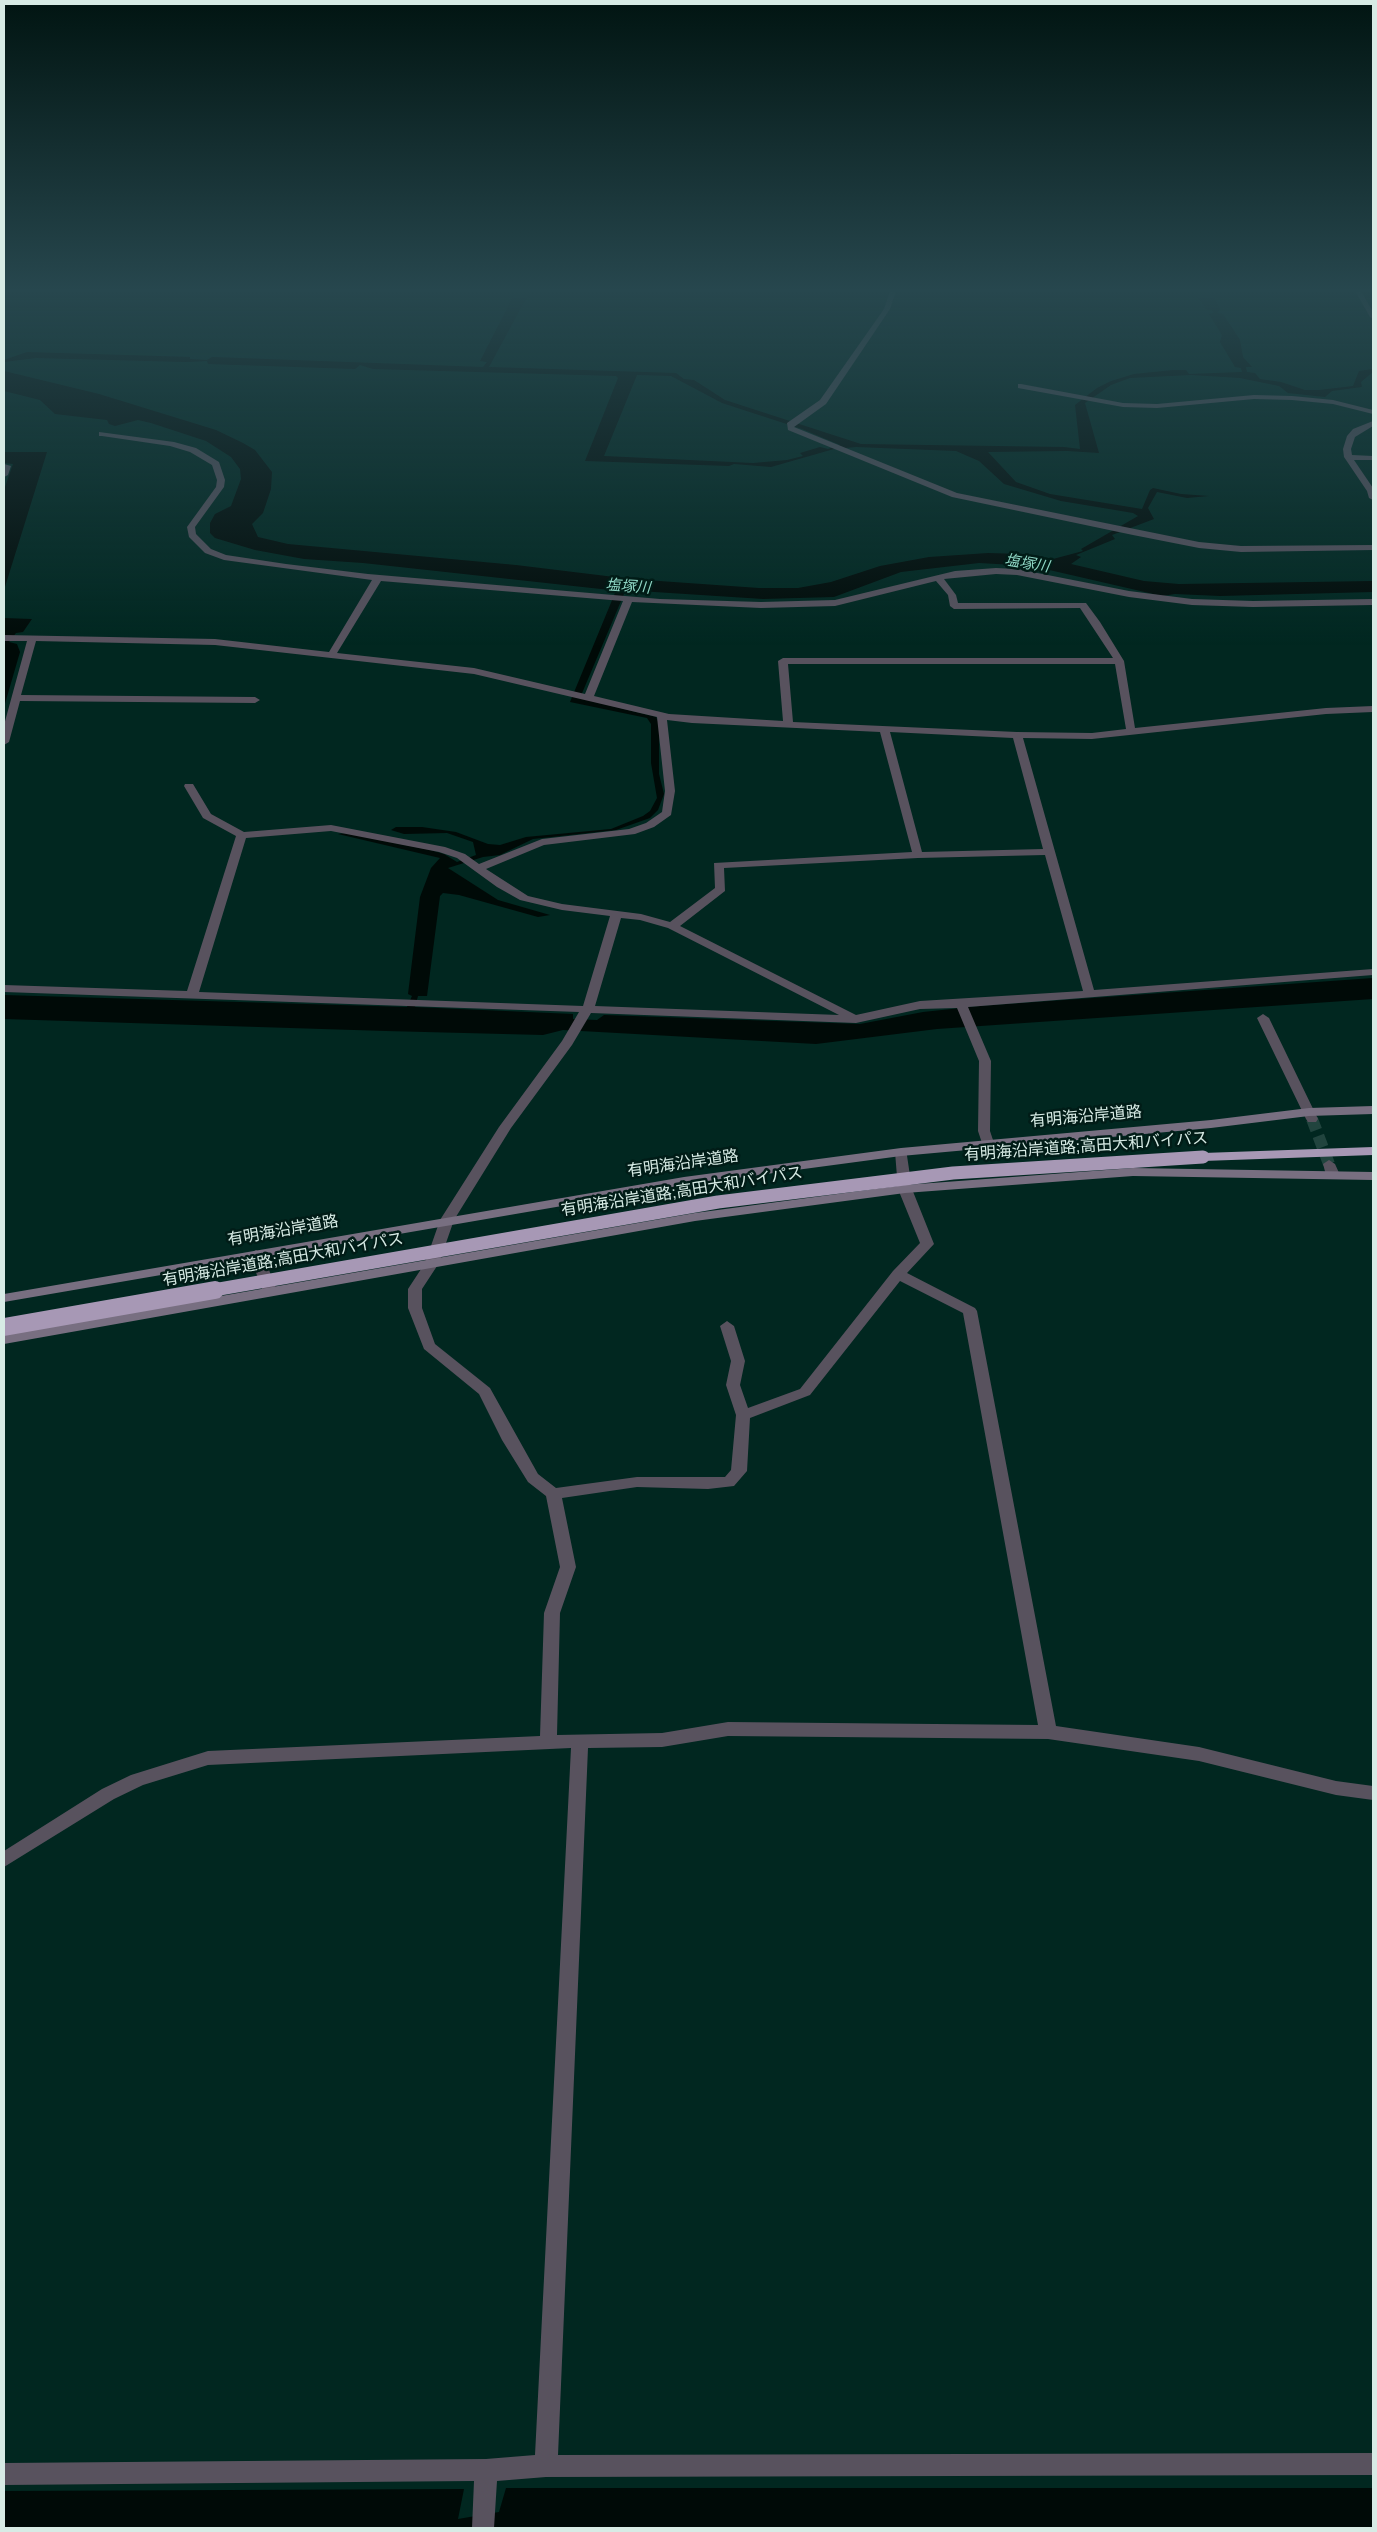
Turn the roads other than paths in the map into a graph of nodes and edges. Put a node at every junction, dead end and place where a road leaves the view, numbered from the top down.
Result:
1 (813, 409) edge
2 (1373, 423) edge
3 (102, 434) dead end
4 (1348, 457) junction
5 (1373, 458) edge
6 (4, 466) edge
7 (4, 475) edge
8 (1373, 498) edge
9 (1373, 548) edge
10 (378, 578) junction
11 (938, 578) junction
12 (628, 600) junction
13 (1373, 602) edge
14 (4, 638) edge
15 (32, 639) junction
16 (332, 654) junction
17 (1119, 661) junction
18 (589, 697) junction
19 (16, 698) junction
20 (255, 700) dead end
21 (1373, 708) edge
22 (662, 715) junction
23 (788, 723) junction
24 (884, 728) junction
25 (1130, 731) junction
26 (1017, 735) junction
27 (4, 742) edge
28 (189, 786) dead end
29 (242, 835) junction
30 (1049, 852) junction
31 (918, 855) junction
32 (480, 868) junction
33 (616, 915) junction
34 (672, 926) junction
35 (1373, 972) edge
36 (4, 988) edge
37 (1089, 993) junction
38 (192, 994) junction
39 (961, 1004) junction
40 (588, 1008) junction
41 (1263, 1018) dead end
42 (856, 1019) junction
43 (1373, 1110) edge
44 (1310, 1116) junction
45 (988, 1143) junction
46 (1373, 1151) edge
47 (901, 1152) junction
48 (1373, 1176) edge
49 (905, 1189) junction
50 (447, 1220) junction
51 (256, 1254) junction
52 (432, 1263) junction
53 (898, 1274) junction
54 (270, 1293) junction
55 (4, 1298) edge
56 (727, 1326) dead end
57 (4, 1327) edge
58 (4, 1339) edge
59 (743, 1415) junction
60 (553, 1494) junction
61 (1048, 1732) junction
62 (580, 1741) junction
63 (548, 1742) junction
64 (1373, 1793) edge
65 (4, 1860) edge
66 (1373, 2464) edge
67 (546, 2466) junction
68 (486, 2470) junction
69 (4, 2474) edge
70 (483, 2528) edge

1 - 9 street
2 - 4 street
3 - 10 street
4 - 5 street
4 - 8 street
6 - 7 street
10 - 12 street
10 - 16 street
11 - 12 street
11 - 13 street
11 - 17 street
12 - 18 street
14 - 15 street
15 - 16 street
15 - 19 street
16 - 18 street
17 - 23 street
17 - 25 street
18 - 22 street
19 - 20 street
19 - 27 street
21 - 25 street
22 - 23 street
22 - 32 street
23 - 24 street
24 - 26 street
24 - 31 street
25 - 26 street
26 - 30 street
28 - 29 street
29 - 32 street
29 - 38 street
30 - 31 street
30 - 37 street
31 - 34 street
32 - 33 street
33 - 34 street
33 - 40 street
34 - 42 street
35 - 37 street
36 - 38 street
37 - 39 street
38 - 40 street
39 - 42 street
39 - 45 street
40 - 42 street
40 - 50 street
41 - 44 street
43 - 44 main road, 有明海沿岸道路
44 - 45 main road, 有明海沿岸道路
45 - 47 main road, 有明海沿岸道路
46 - 57 highway, 有明海沿岸道路;高田大和バイパス, bridge
47 - 49 street
47 - 50 main road, 有明海沿岸道路
48 - 49 main road
49 - 52 main road
49 - 53 street
50 - 51 main road, 有明海沿岸道路
50 - 52 street
51 - 54 street
51 - 55 main road, 有明海沿岸道路
52 - 54 main road
52 - 60 street
53 - 59 street
53 - 61 street
54 - 58 main road
56 - 59 street
59 - 60 street
60 - 63 street
61 - 62 street
61 - 64 street
62 - 63 street
62 - 67 street
63 - 65 street
66 - 67 street
67 - 68 street
68 - 69 street
68 - 70 street

